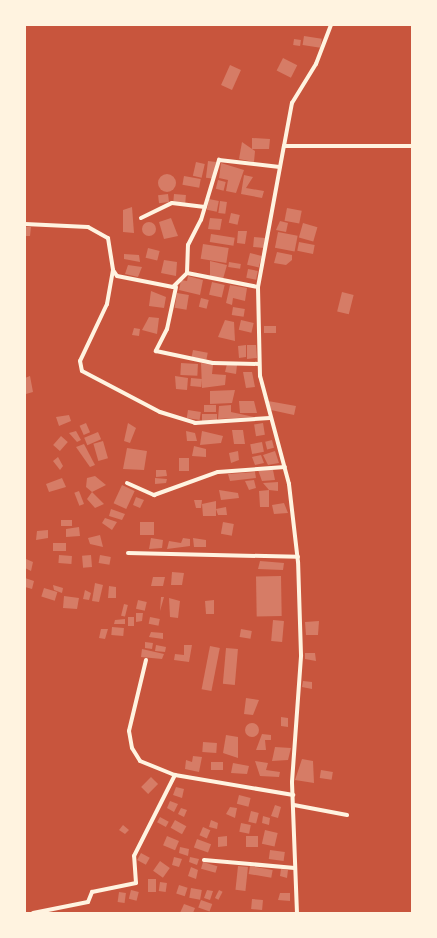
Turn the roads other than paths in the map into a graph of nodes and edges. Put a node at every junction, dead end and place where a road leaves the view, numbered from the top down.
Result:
1 (331, 25) edge
2 (284, 146) junction
3 (412, 146) edge
4 (280, 167) junction
5 (205, 207) junction
6 (142, 218) dead end
7 (25, 224) edge
8 (113, 270) junction
9 (187, 273) junction
10 (176, 286) junction
11 (258, 287) junction
12 (259, 364) junction
13 (270, 418) junction
14 (284, 467) junction
15 (127, 483) dead end
16 (128, 553) dead end
17 (298, 556) junction
18 (146, 660) dead end
19 (176, 775) junction
20 (293, 795) junction
21 (294, 805) junction
22 (347, 815) dead end
23 (204, 860) dead end
24 (295, 868) junction
25 (33, 913) edge
26 (297, 913) edge

1 - 2 street
2 - 3 street
2 - 4 street
4 - 5 street
4 - 11 street
5 - 6 street
5 - 9 street
7 - 8 street
8 - 10 street
8 - 13 street
9 - 10 street
9 - 11 street
10 - 12 street
11 - 12 street
12 - 13 street
13 - 14 street
14 - 15 street
14 - 17 street
16 - 17 street
17 - 20 street
18 - 19 street
19 - 20 street
19 - 25 street
20 - 21 street
21 - 22 street
21 - 24 street
23 - 24 street
24 - 26 street

